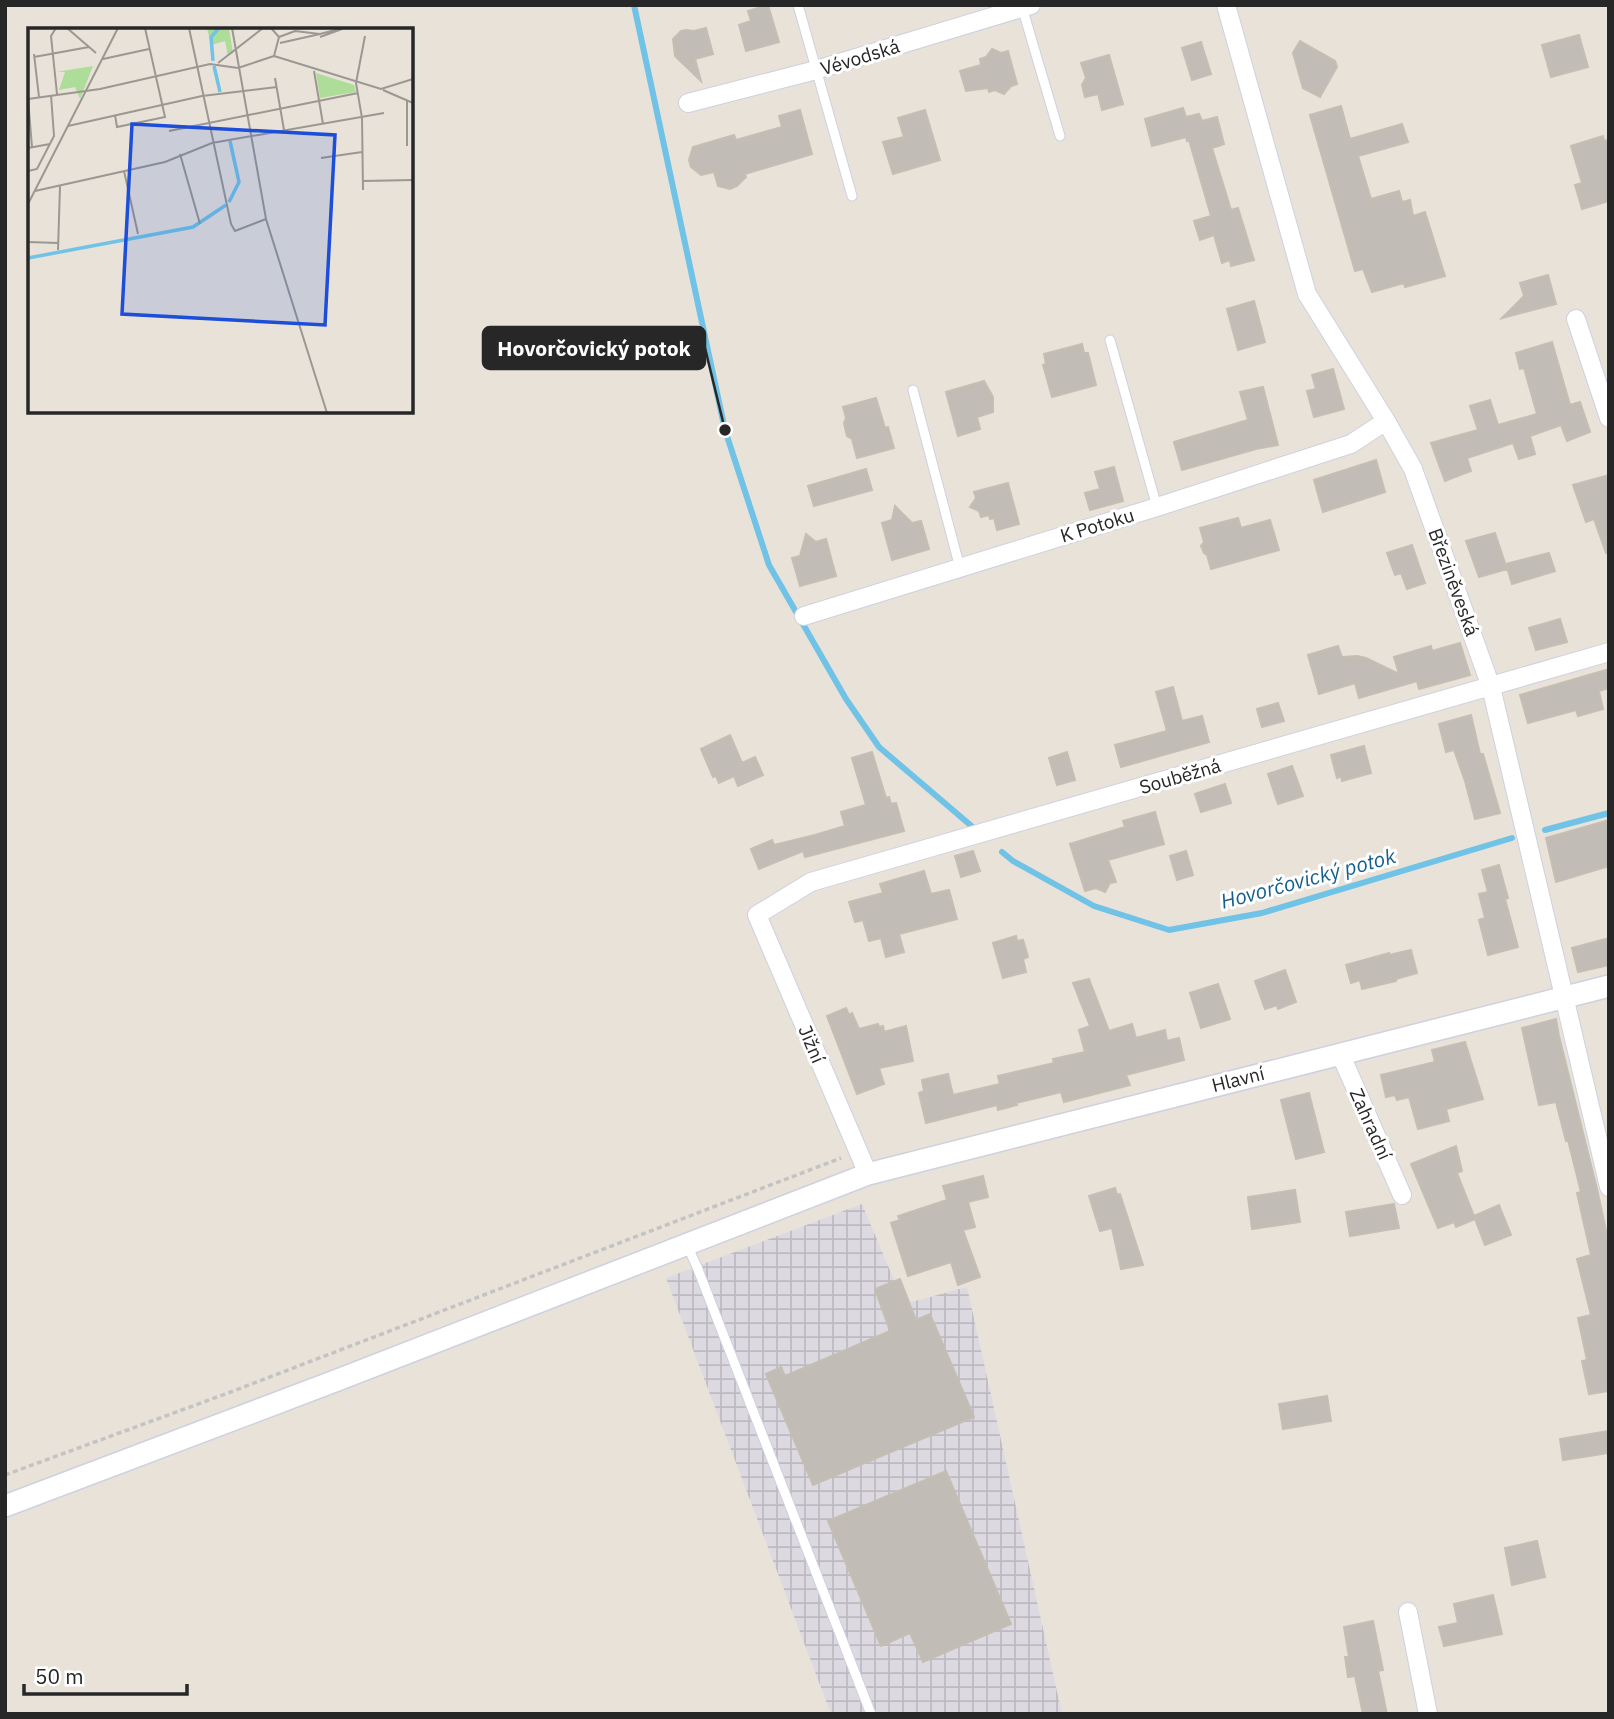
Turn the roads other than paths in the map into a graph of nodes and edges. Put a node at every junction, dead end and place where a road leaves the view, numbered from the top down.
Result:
1 (798, 5) edge
2 (1226, 5) edge
3 (1025, 6) edge
4 (816, 70) junction
5 (688, 103) dead end
6 (1060, 136) dead end
7 (852, 195) dead end
8 (1576, 319) dead end
9 (1110, 340) dead end
10 (913, 390) dead end
11 (1609, 418) edge
12 (1386, 421) junction
13 (1157, 507) junction
14 (960, 568) junction
15 (804, 617) dead end
16 (1609, 652) edge
17 (1491, 687) junction
18 (757, 915) joint
19 (1609, 986) edge
20 (1565, 998) junction
21 (1340, 1053) junction
22 (868, 1174) junction
23 (1609, 1187) edge
24 (1402, 1195) dead end
25 (687, 1245) junction
26 (5, 1506) edge
27 (1408, 1612) dead end
28 (871, 1714) edge
29 (1428, 1714) edge

1 - 4 lane
2 - 12 street, Březiněveská
3 - 4 street, Vévodská
3 - 6 lane
4 - 5 street, Vévodská
4 - 7 lane
8 - 11 street
9 - 13 lane
10 - 14 lane
12 - 13 street, K Potoku
12 - 17 street, Březiněveská
13 - 14 street, K Potoku
14 - 15 street, K Potoku
16 - 17 street, Souběžná
17 - 18 street, Souběžná
17 - 20 street, Březiněveská
18 - 22 street, Jižní
19 - 20 street, Hlavní
20 - 21 street, Hlavní
20 - 23 street, Březiněveská
21 - 22 street, Hlavní
21 - 24 street, Zahradní
22 - 25 street, Hlavní
25 - 26 street, Hlavní
25 - 28 lane
27 - 29 street

